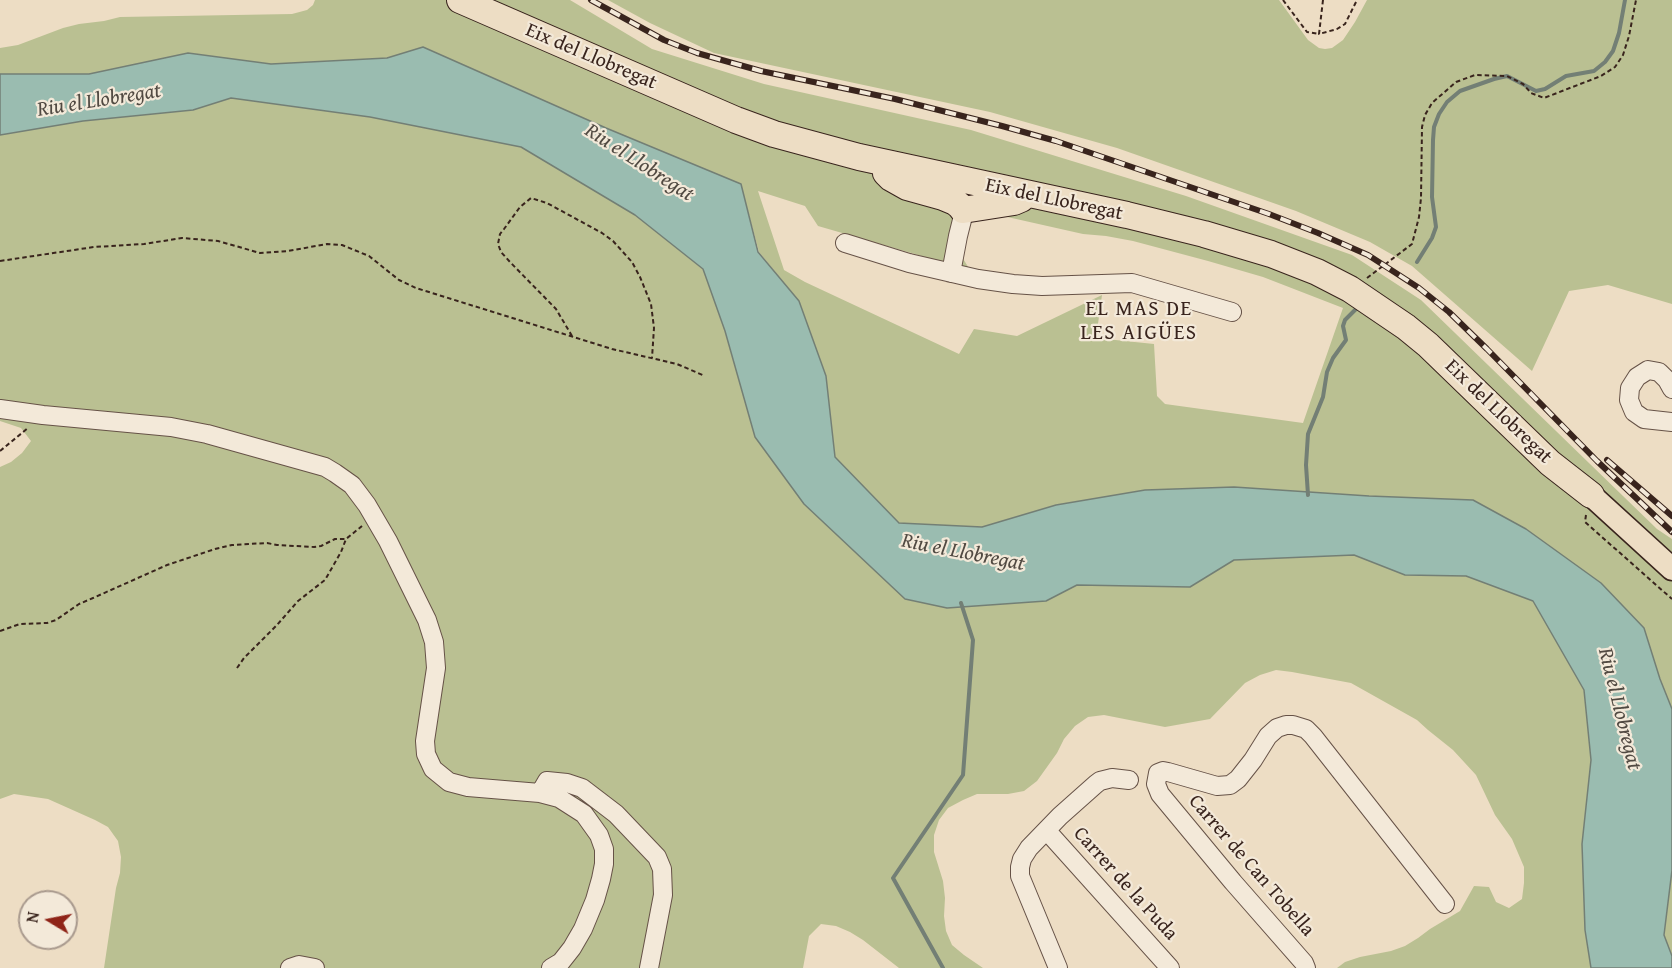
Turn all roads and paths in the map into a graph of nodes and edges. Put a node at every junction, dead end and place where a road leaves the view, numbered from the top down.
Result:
1 (460, 0) edge
2 (490, 0) edge
3 (1283, 0) edge
4 (1323, 0) edge
5 (1357, 0) edge
6 (1636, 0) edge
7 (1319, 34) junction
8 (888, 164) junction
9 (1025, 195) junction
10 (963, 210) junction
11 (845, 243) dead end
12 (0, 261) edge
13 (951, 273) junction
14 (1362, 283) junction
15 (1232, 312) dead end
16 (572, 338) junction
17 (652, 358) junction
18 (705, 376) dead end
19 (1672, 388) edge
20 (0, 409) edge
21 (43, 415) junction
22 (1672, 422) edge
23 (0, 451) edge
24 (1591, 495) junction
25 (375, 518) junction
26 (346, 538) junction
27 (1672, 569) edge
28 (1672, 599) edge
29 (0, 631) edge
30 (237, 668) dead end
31 (1129, 780) dead end
32 (540, 793) junction
33 (1047, 831) junction
34 (1445, 904) dead end
35 (290, 968) edge
36 (315, 968) edge
37 (551, 968) edge
38 (649, 968) edge
39 (1058, 968) edge
40 (1170, 968) edge
41 (1306, 968) edge

1 - 8 highway, Eix del Llobregat
2 - 14 highway, Eix del Llobregat
3 - 7 path
4 - 7 path
5 - 7 path
6 - 14 path
8 - 9 highway, Eix del Llobregat
8 - 10 highway
9 - 10 highway
9 - 24 highway, Eix del Llobregat
10 - 13 street
11 - 13 street
12 - 16 path
13 - 15 street
14 - 24 highway, Eix del Llobregat
16 - 17 path
16 - 17 path
17 - 18 path
19 - 22 street
20 - 21 street
21 - 23 path
21 - 25 street
24 - 27 main road, Eix del Llobregat
24 - 28 path
25 - 26 path
25 - 32 street
26 - 29 path
26 - 30 path
31 - 33 street
32 - 37 street
32 - 38 street
33 - 39 street
33 - 40 street, Carrer de la Puda
34 - 41 street, Carrer de Can Tobella
35 - 36 street

